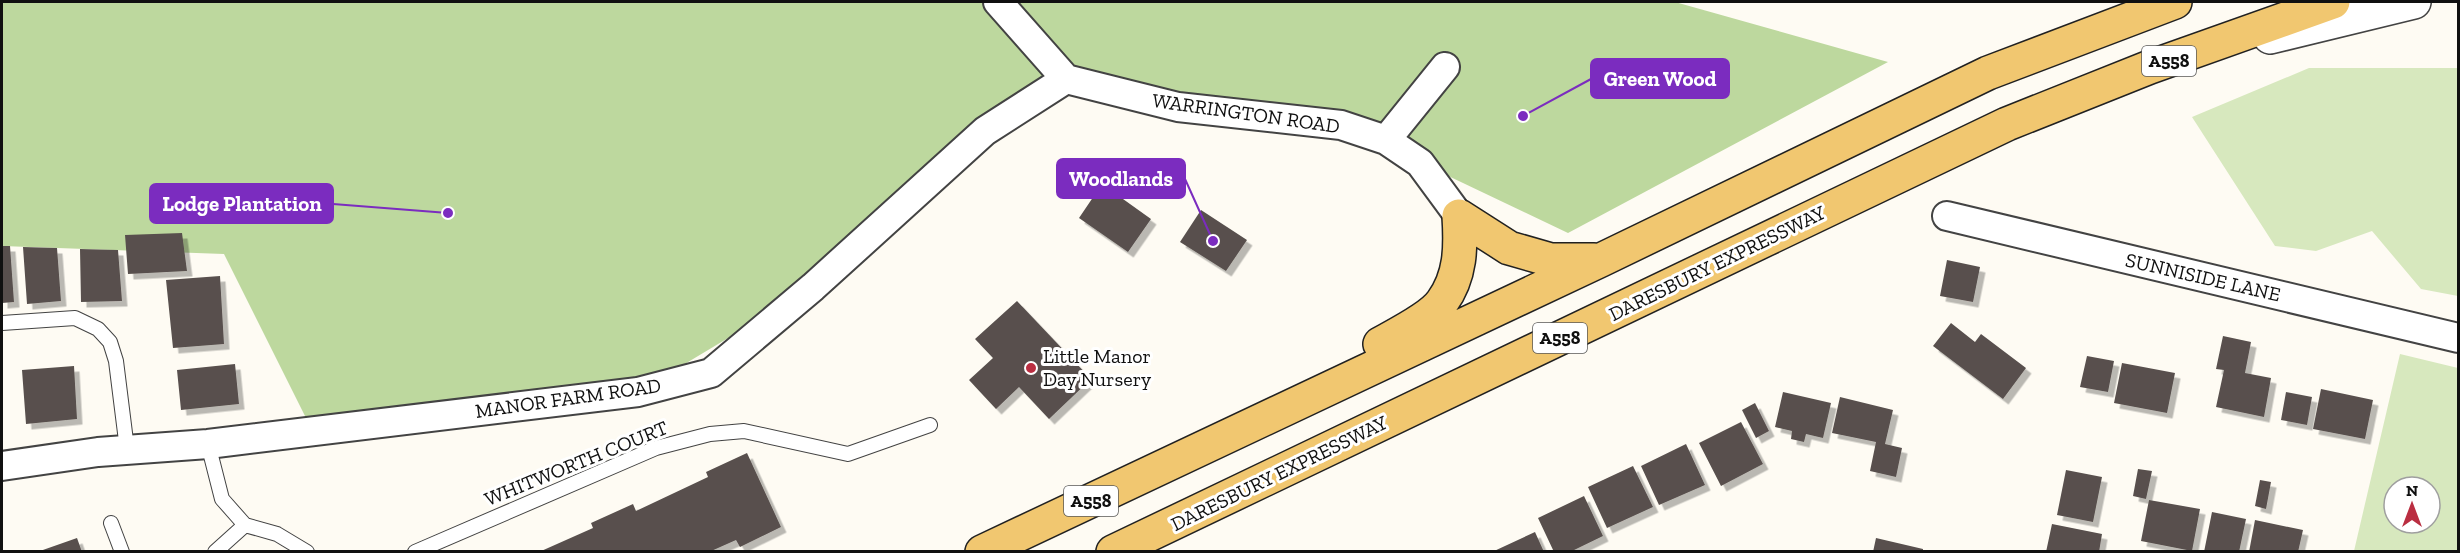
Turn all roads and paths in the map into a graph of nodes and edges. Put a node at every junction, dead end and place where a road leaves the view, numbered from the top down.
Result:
1 (998, 2) edge
2 (2175, 2) edge
3 (2333, 2) edge
4 (2414, 2) edge
5 (1445, 67) dead end
6 (2151, 67) junction
7 (1066, 79) junction
8 (1386, 140) junction
9 (1459, 216) junction
10 (1947, 216) dead end
11 (1601, 260) junction
12 (2, 323) edge
13 (2458, 338) edge
14 (930, 425) dead end
15 (208, 444) junction
16 (127, 449) junction
17 (1200, 450) junction
18 (2, 466) edge
19 (111, 523) dead end
20 (245, 525) junction
21 (122, 552) edge
22 (216, 552) edge
23 (307, 552) edge
24 (415, 552) edge
25 (982, 552) edge
26 (1113, 552) edge

1 - 7 street
2 - 11 main road, A558
3 - 6 main road, DARESBURY EXPRESSWAY / A558
4 - 6 street
5 - 8 street
6 - 26 main road, DARESBURY EXPRESSWAY / A558
7 - 8 street, WARRINGTON ROAD
7 - 15 street, MANOR FARM ROAD
8 - 9 street, WARRINGTON ROAD
9 - 11 main road
9 - 17 main road
10 - 13 street, SUNNISIDE LANE
11 - 17 main road, A558
12 - 16 lane
14 - 24 lane, WHITWORTH COURT
15 - 16 street, MANOR FARM ROAD
15 - 20 lane
16 - 18 street, MANOR FARM ROAD
17 - 25 main road, A558
19 - 21 lane
20 - 22 lane
20 - 23 lane

